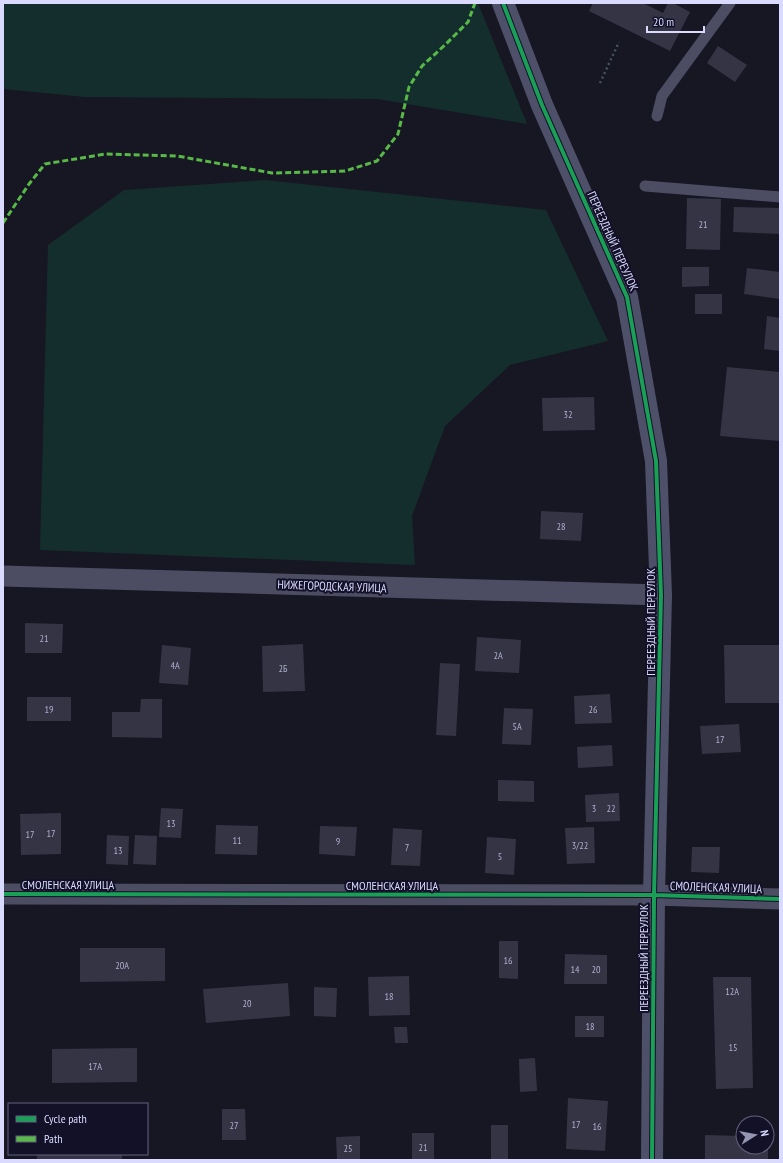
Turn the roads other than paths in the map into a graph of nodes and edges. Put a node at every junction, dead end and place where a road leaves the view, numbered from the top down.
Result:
1 (503, 3) edge
2 (730, 3) edge
3 (657, 116) dead end
4 (645, 186) dead end
5 (780, 197) edge
6 (3, 576) edge
7 (661, 595) junction
8 (3, 894) edge
9 (654, 895) junction
10 (780, 899) edge
11 (652, 1160) edge

1 - 7 street, ПЕРЕЕЗДНЫЙ ПЕРЕУЛОК
2 - 3 lane
4 - 5 lane
6 - 7 street, НИЖЕГОРОДСКАЯ УЛИЦА
7 - 9 street, ПЕРЕЕЗДНЫЙ ПЕРЕУЛОК
8 - 9 street, СМОЛЕНСКАЯ УЛИЦА
9 - 10 street, СМОЛЕНСКАЯ УЛИЦА
9 - 11 street, ПЕРЕЕЗДНЫЙ ПЕРЕУЛОК

